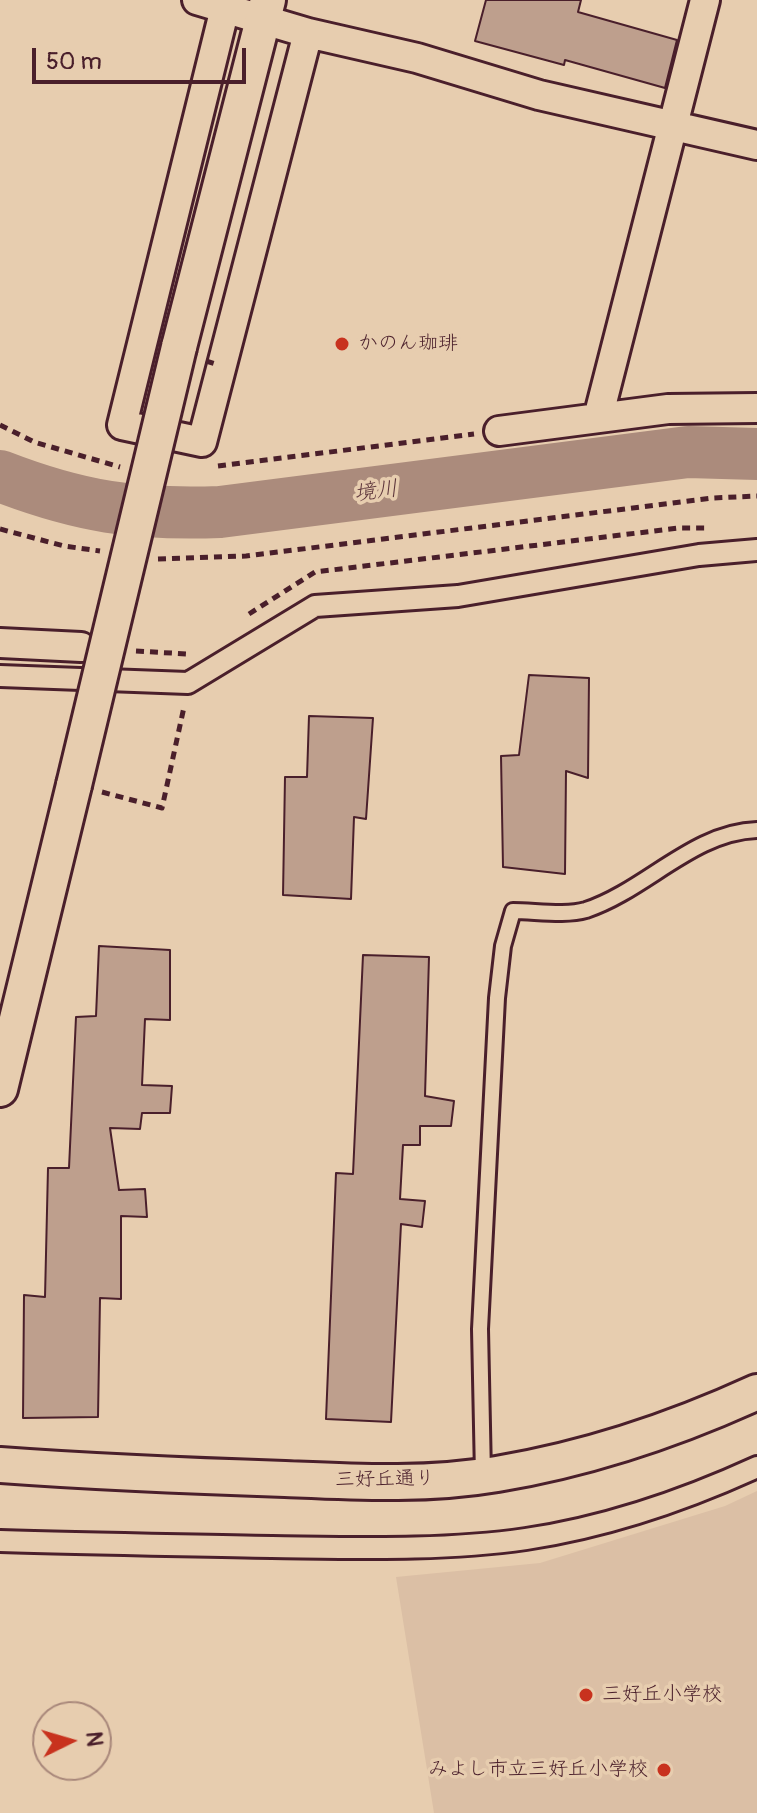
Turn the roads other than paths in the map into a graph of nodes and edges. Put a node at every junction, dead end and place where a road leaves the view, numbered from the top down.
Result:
1 (197, 0) edge
2 (705, 0) edge
3 (225, 8) junction
4 (266, 9) edge
5 (308, 33) junction
6 (672, 124) junction
7 (757, 145) edge
8 (757, 408) edge
9 (598, 418) junction
10 (499, 431) road end
11 (757, 550) edge
12 (0, 643) edge
13 (81, 647) dead end
14 (0, 676) edge
15 (757, 830) edge
16 (0, 1089) edge
17 (757, 1392) edge
18 (0, 1465) edge
19 (757, 1467) edge
20 (483, 1476) junction
21 (0, 1541) edge

1 - 3 street
2 - 6 street
3 - 4 street
3 - 5 street
4 - 5 street
4 - 16 street, bridge
5 - 6 street
6 - 7 street
6 - 9 street
8 - 9 street
9 - 10 street
11 - 14 street
12 - 13 street
15 - 20 lane
17 - 20 street, 三好丘通り
18 - 20 street, 三好丘通り
19 - 21 street

